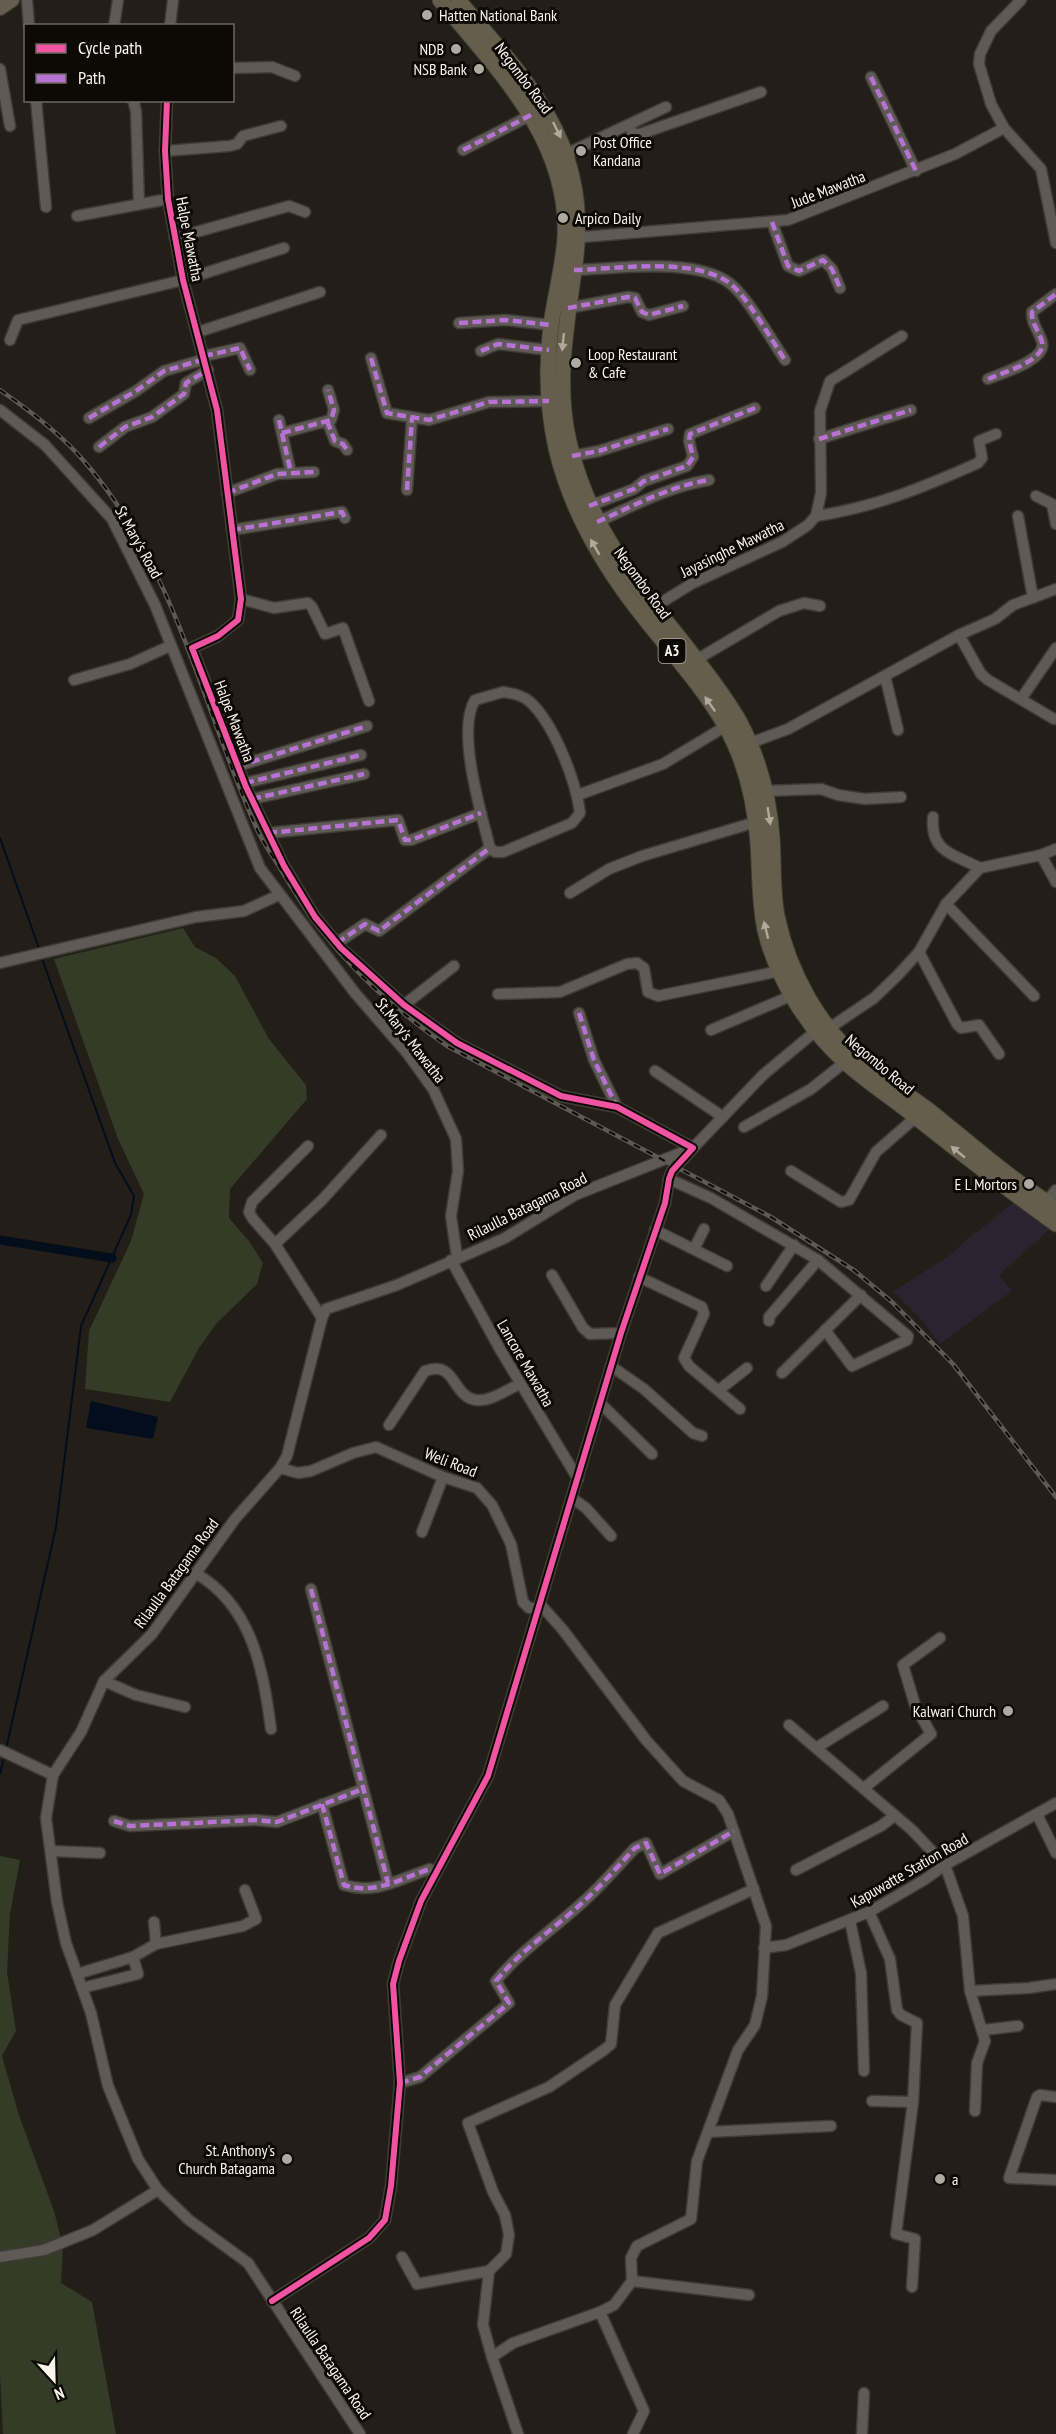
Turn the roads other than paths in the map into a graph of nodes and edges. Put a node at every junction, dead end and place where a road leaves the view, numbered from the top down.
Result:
1 (12, 0) edge
2 (27, 0) edge
3 (118, 0) edge
4 (173, 0) edge
5 (440, 0) edge
6 (458, 0) edge
7 (1022, 0) edge
8 (0, 8) edge
9 (29, 24) edge
10 (114, 24) edge
11 (170, 24) edge
12 (234, 68) edge
13 (0, 69) edge
14 (295, 76) dead end
15 (871, 77) dead end
16 (761, 92) dead end
17 (36, 102) edge
18 (134, 102) edge
19 (167, 102) edge
20 (666, 107) dead end
21 (531, 115) junction
22 (629, 125) junction
23 (10, 126) dead end
24 (281, 126) dead end
25 (1004, 128) junction
26 (463, 150) dead end
27 (165, 151) junction
28 (566, 154) junction
29 (916, 171) junction
30 (168, 199) junction
31 (139, 203) junction
32 (46, 207) dead end
33 (304, 212) dead end
34 (77, 216) dead end
35 (772, 222) junction
36 (175, 238) junction
37 (572, 238) junction
38 (1056, 243) edge
39 (284, 248) dead end
40 (574, 270) junction
41 (183, 280) junction
42 (840, 288) dead end
43 (320, 292) dead end
44 (1056, 294) edge
45 (683, 306) dead end
46 (561, 307) junction
47 (459, 323) dead end
48 (551, 326) junction
49 (198, 332) junction
50 (902, 336) dead end
51 (10, 340) dead end
52 (549, 350) junction
53 (481, 351) dead end
54 (205, 357) junction
55 (371, 358) dead end
56 (785, 360) dead end
57 (208, 370) junction
58 (249, 370) dead end
59 (988, 379) dead end
60 (328, 390) dead end
61 (549, 401) junction
62 (755, 408) dead end
63 (0, 410) edge
64 (911, 410) dead end
65 (89, 418) dead end
66 (412, 418) junction
67 (279, 420) dead end
68 (327, 421) junction
69 (668, 429) dead end
70 (282, 433) junction
71 (996, 434) dead end
72 (819, 439) junction
73 (99, 447) dead end
74 (346, 450) dead end
75 (572, 456) junction
76 (314, 472) dead end
77 (291, 473) junction
78 (709, 480) dead end
79 (407, 490) dead end
80 (227, 493) junction
81 (1036, 496) dead end
82 (589, 507) junction
83 (816, 516) junction
84 (1018, 516) dead end
85 (345, 518) dead end
86 (597, 522) junction
87 (1056, 524) edge
88 (232, 530) junction
89 (1056, 589) edge
90 (1033, 598) junction
91 (241, 599) junction
92 (654, 606) junction
93 (820, 606) dead end
94 (959, 634) junction
95 (170, 646) junction
96 (192, 648) junction
97 (1056, 648) edge
98 (174, 657) junction
99 (696, 660) junction
100 (885, 676) junction
101 (74, 680) dead end
102 (1021, 699) junction
103 (369, 701) dead end
104 (1054, 718) dead end
105 (367, 726) dead end
106 (726, 726) junction
107 (898, 730) dead end
108 (750, 743) junction
109 (361, 755) dead end
110 (238, 766) junction
111 (364, 774) dead end
112 (244, 783) junction
113 (765, 791) junction
114 (578, 795) junction
115 (901, 797) dead end
116 (252, 799) junction
117 (481, 813) junction
118 (933, 817) dead end
119 (756, 822) junction
120 (268, 833) junction
121 (490, 848) junction
122 (1056, 849) edge
123 (1041, 855) junction
124 (980, 868) junction
125 (1056, 882) edge
126 (570, 893) dead end
127 (279, 895) junction
128 (946, 904) junction
129 (337, 943) junction
130 (919, 952) junction
131 (0, 963) edge
132 (453, 966) dead end
133 (780, 971) junction
134 (498, 994) dead end
135 (793, 995) junction
136 (1034, 996) dead end
137 (404, 1005) junction
138 (579, 1013) dead end
139 (711, 1030) dead end
140 (823, 1030) junction
141 (999, 1054) dead end
142 (845, 1062) junction
143 (655, 1071) dead end
144 (617, 1107) junction
145 (723, 1117) junction
146 (916, 1117) junction
147 (744, 1127) dead end
148 (381, 1135) dead end
149 (308, 1146) dead end
150 (693, 1148) junction
151 (791, 1171) dead end
152 (669, 1179) junction
153 (1053, 1200) edge
154 (1056, 1224) edge
155 (704, 1228) dead end
156 (655, 1230) junction
157 (275, 1244) junction
158 (795, 1245) junction
159 (694, 1250) junction
160 (454, 1258) junction
161 (818, 1260) junction
162 (727, 1266) dead end
163 (552, 1275) dead end
164 (639, 1277) junction
165 (766, 1286) dead end
166 (861, 1295) junction
167 (322, 1318) junction
168 (770, 1321) dead end
169 (825, 1330) junction
170 (621, 1333) junction
171 (611, 1366) junction
172 (747, 1368) dead end
173 (782, 1373) dead end
174 (520, 1384) junction
175 (719, 1390) junction
176 (600, 1403) junction
177 (740, 1409) dead end
178 (388, 1425) dead end
179 (702, 1436) dead end
180 (652, 1454) dead end
181 (280, 1468) junction
182 (443, 1477) junction
183 (578, 1479) junction
184 (572, 1498) junction
185 (422, 1532) dead end
186 (611, 1536) dead end
187 (195, 1574) junction
188 (311, 1589) dead end
189 (539, 1606) junction
190 (940, 1638) dead end
191 (104, 1681) junction
192 (883, 1706) dead end
193 (185, 1707) dead end
194 (789, 1725) dead end
195 (271, 1729) dead end
196 (816, 1748) junction
197 (5, 1753) edge
198 (53, 1775) junction
199 (864, 1788) junction
200 (363, 1789) junction
201 (1056, 1803) edge
202 (322, 1804) junction
203 (1037, 1814) junction
204 (894, 1816) junction
205 (114, 1821) dead end
206 (734, 1831) junction
207 (51, 1851) junction
208 (100, 1853) dead end
209 (1056, 1853) edge
210 (945, 1864) junction
211 (796, 1870) dead end
212 (435, 1873) junction
213 (388, 1883) junction
214 (754, 1889) junction
215 (246, 1890) dead end
216 (869, 1912) junction
217 (850, 1921) junction
218 (154, 1922) dead end
219 (156, 1944) junction
220 (764, 1948) junction
221 (133, 1957) junction
222 (77, 1974) junction
223 (1056, 1984) edge
224 (82, 1988) junction
225 (970, 1992) junction
226 (1018, 2026) dead end
227 (983, 2030) junction
228 (864, 2071) dead end
229 (400, 2083) junction
230 (1056, 2097) edge
231 (872, 2101) dead end
232 (913, 2102) junction
233 (975, 2111) dead end
234 (831, 2126) dead end
235 (708, 2132) junction
236 (1056, 2180) edge
237 (158, 2190) junction
238 (3, 2257) edge
239 (402, 2258) dead end
240 (489, 2271) junction
241 (632, 2281) junction
242 (912, 2287) dead end
243 (749, 2295) dead end
244 (272, 2301) junction
245 (600, 2312) junction
246 (492, 2357) junction
247 (864, 2393) dead end
248 (360, 2434) edge
249 (518, 2434) edge
250 (633, 2434) edge
251 (862, 2434) edge

1 - 8 main road
2 - 9 street
3 - 10 street
4 - 11 street
5 - 21 highway, Negombo Road / A3
6 -> 28 highway, Negombo Road / A3
7 - 25 street
12 - 14 street
13 - 23 street
15 - 29 street
16 - 22 street
17 - 32 street
18 - 31 street
19 - 27 street, Halpe Mawatha
20 - 22 street
21 - 26 street
21 - 37 highway, Negombo Road / A3
22 - 28 street
24 - 27 street
25 - 29 street, Jude Mawatha
25 - 38 street
27 - 30 street, Halpe Mawatha
28 - 37 highway, Negombo Road / A3
29 - 35 street, Jude Mawatha
30 - 31 street
30 - 36 street, Halpe Mawatha
31 - 34 street
33 - 36 street
35 - 37 street, Jude Mawatha
35 - 42 street
36 - 41 street, Halpe Mawatha
37 - 40 highway, Negombo Road / A3
37 - 46 highway, Negombo Road / A3
39 - 41 street
40 - 46 highway, Negombo Road / A3
40 - 56 street
41 - 49 street, Halpe Mawatha
41 - 51 street
43 - 49 street
44 - 59 street
45 - 46 street
46 - 48 highway, Negombo Road / A3
46 -> 75 highway, Negombo Road / A3
47 - 48 street
48 - 52 highway, Negombo Road / A3
49 - 54 street, Halpe Mawatha
50 - 72 street
52 - 53 street
52 - 61 highway, Negombo Road / A3
54 - 57 street, Halpe Mawatha
54 - 58 street
54 - 65 street
55 - 66 street
57 - 73 street
57 - 80 street, Halpe Mawatha
60 - 68 street
61 - 66 street
106 -> 61 highway, Negombo Road / A3
62 - 82 street
63 - 95 street, St Mary's Road
64 - 72 street
66 - 79 street
67 - 70 street
68 - 70 street
68 - 74 street
69 - 75 street
70 - 77 street
71 - 83 street
72 - 83 street
75 - 82 highway, Negombo Road / A3
76 - 77 street
77 - 80 street
78 - 86 street
80 - 88 street, Halpe Mawatha
81 - 87 street
82 - 86 highway, Negombo Road / A3
83 - 92 street, Jayasinghe Mawatha
84 - 90 street
85 - 88 street
86 - 92 highway, Negombo Road / A3
88 - 91 street, Halpe Mawatha
89 - 90 street
90 - 94 street
91 - 96 street, Halpe Mawatha
91 - 103 street
92 - 99 highway, Negombo Road / A3
93 - 99 street
94 - 100 street
94 - 102 street
95 - 98 street, St Mary's Road
95 - 101 street
96 - 98 street
96 - 110 street, Halpe Mawatha
97 - 102 street
98 - 127 street, St.Mary's Mawatha
99 - 108 highway, Negombo Road / A3
100 - 107 street
100 - 108 street
102 - 104 street
105 - 110 street
106 - 114 street
106 - 119 highway, Negombo Road / A3
108 - 113 highway, Negombo Road / A3
109 - 112 street
110 - 112 street, Halpe Mawatha
111 - 116 street
112 - 116 street, Halpe Mawatha
113 - 115 street
113 -> 140 highway, Negombo Road / A3
114 - 117 street
114 - 121 street
116 - 120 street, Halpe Mawatha
117 - 120 street
117 - 121 street
118 - 124 street
119 - 126 street
133 -> 119 highway, Negombo Road / A3
120 - 129 street, Halpe Mawatha
121 - 129 street
122 - 123 street
123 - 124 street
123 - 125 street
124 - 128 street, Rilaulla Batagama Road
127 - 131 street
127 - 160 street, St.Mary's Mawatha
128 - 130 street, Rilaulla Batagama Road
128 - 136 street
129 - 137 street, Halpe Mawatha
130 - 140 street, Rilaulla Batagama Road
130 - 141 street
132 - 137 street
133 - 134 street
133 - 135 highway, Negombo Road / A3
135 - 139 street
135 - 140 highway, Negombo Road / A3
137 - 144 street, Halpe Mawatha
138 - 144 street
140 - 142 highway, Negombo Road / A3
140 - 145 street, Rilaulla Batagama Road
140 - 153 highway, Negombo Road / A3
142 - 146 highway, Negombo Road / A3
142 - 147 street
143 - 145 street
144 - 150 street, Halpe Mawatha
145 - 150 street, Rilaulla Batagama Road
146 - 151 street
154 -> 146 highway, Negombo Road / A3
148 - 157 street
149 - 157 street
150 - 152 street
150 - 160 street, Rilaulla Batagama Road
152 - 156 street
152 - 158 street
155 - 159 street
156 - 159 street
156 - 164 street
157 - 167 street
158 - 161 street
158 - 165 street
159 - 162 street
160 - 167 street, Rilaulla Batagama Road
160 - 174 street, Lancore Mawatha
161 - 166 street
161 - 168 street
163 - 170 street
164 - 170 street
164 - 175 street
166 - 169 street
166 - 169 street
167 - 181 street, Rilaulla Batagama Road
169 - 173 street
170 - 171 street
171 - 176 street
171 - 179 street
172 - 175 street
174 - 178 street
174 - 183 street, Lancore Mawatha
175 - 177 street
176 - 180 street
176 - 183 street
181 - 182 street, Weli Road
181 - 187 street, Rilaulla Batagama Road
182 - 185 street
182 - 189 street, Weli Road
183 - 184 street
184 - 186 street
184 - 189 street
187 - 191 street, Rilaulla Batagama Road
187 - 195 street
188 - 200 street
189 - 206 street
189 - 212 street
190 - 199 street
191 - 193 street
191 - 198 street, Rilaulla Batagama Road
192 - 196 street
194 - 196 street
196 - 199 street
197 - 198 street
198 - 207 street, Rilaulla Batagama Road
199 - 204 street
200 - 202 street
200 - 213 street
201 - 203 street, Kapuwatte Station Road
202 - 205 street
202 - 213 street
203 - 209 street
203 - 210 street, Kapuwatte Station Road
204 - 210 street
204 - 211 street
206 - 214 street
206 - 229 street
207 - 208 street
207 - 222 street, Rilaulla Batagama Road
210 - 216 street, Kapuwatte Station Road
210 - 225 street
212 - 213 street
212 - 229 street
214 - 220 street
214 - 240 street
215 - 219 street
216 - 217 street, Kapuwatte Station Road
216 - 232 street
217 - 220 street, Kapuwatte Station Road
217 - 228 street
218 - 219 street
219 - 221 street
220 - 235 street
221 - 222 street
221 - 224 street
222 - 224 street, Rilaulla Batagama Road
223 - 225 street
224 - 237 street, Rilaulla Batagama Road
225 - 227 street
226 - 227 street
227 - 233 street
229 - 244 street
230 - 236 street
231 - 232 street
232 - 242 street
234 - 235 street
235 - 241 street
237 - 238 street
237 - 244 street, Rilaulla Batagama Road
239 - 240 street
240 - 246 street
241 - 243 street
241 - 245 street
244 - 248 street, Rilaulla Batagama Road
245 - 246 street
245 - 250 street
246 - 249 street
247 - 251 street

